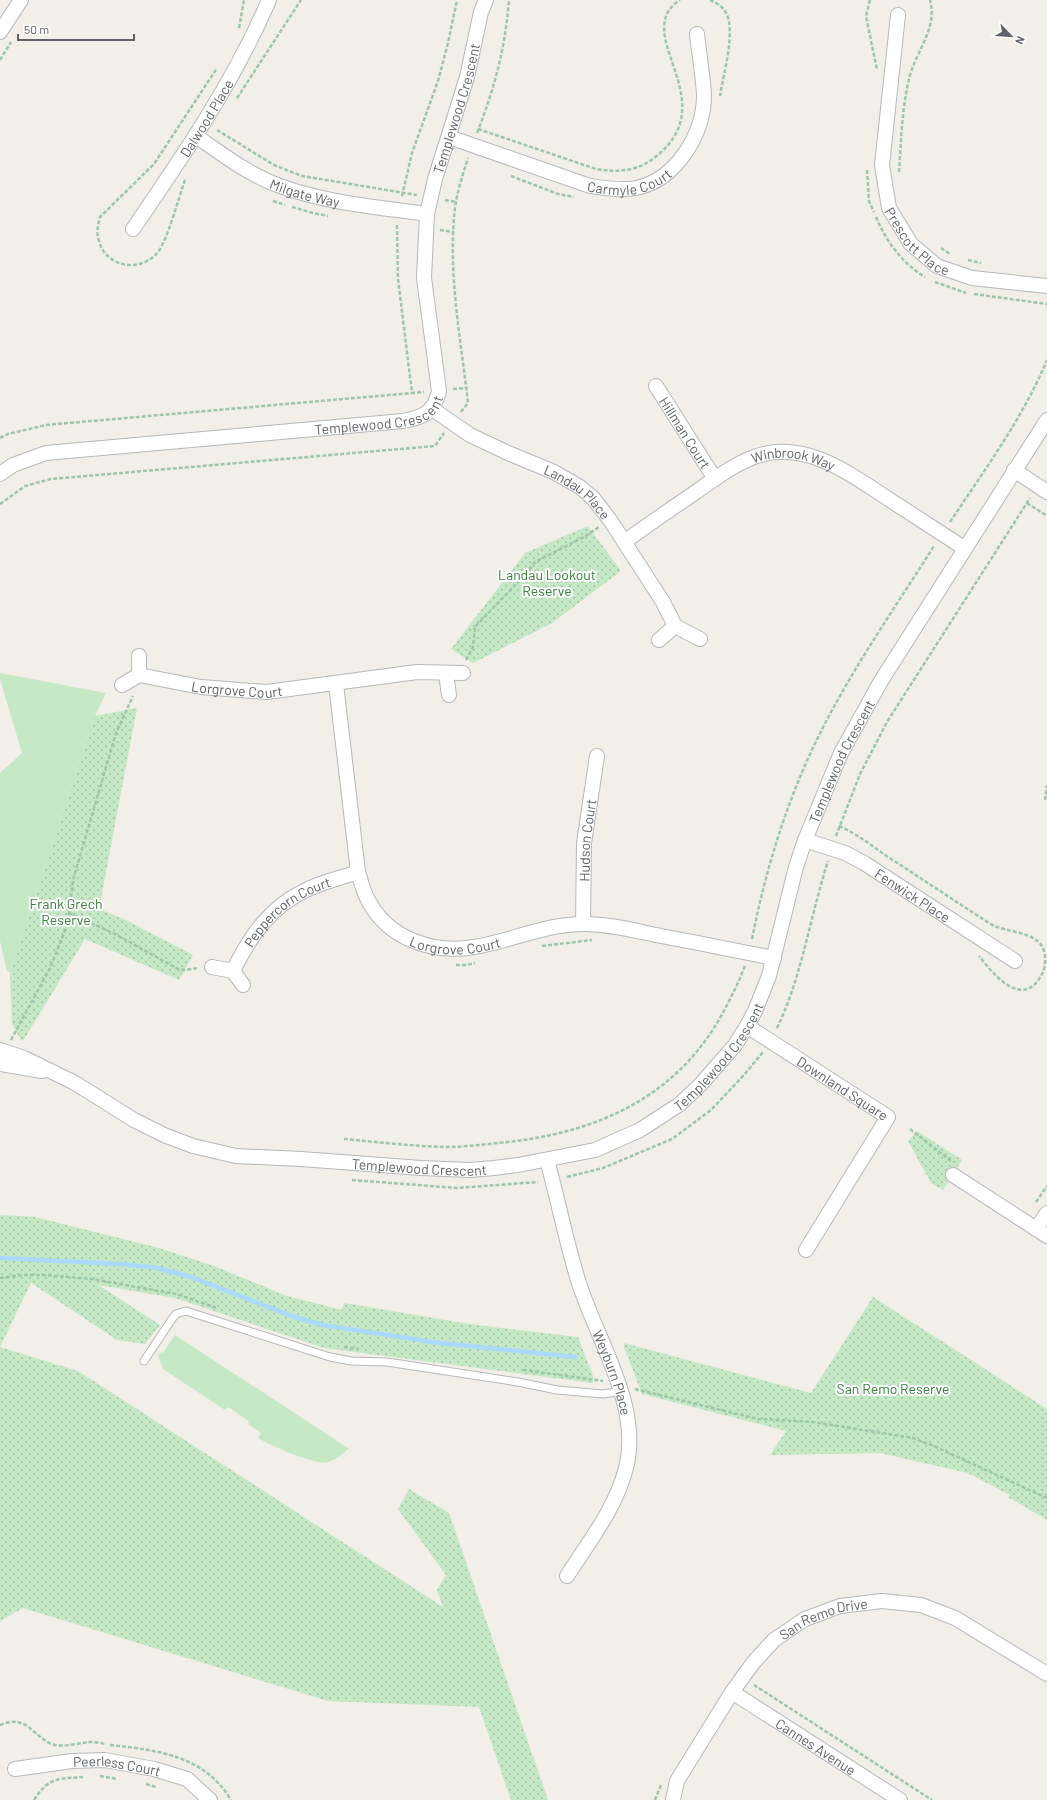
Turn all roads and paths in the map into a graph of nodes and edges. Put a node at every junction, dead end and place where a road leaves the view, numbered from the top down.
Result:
1 (21, 0) edge
2 (268, 0) edge
3 (302, 0) edge
4 (509, 0) edge
5 (680, 0) edge
6 (710, 0) edge
7 (870, 0) edge
8 (930, 0) edge
9 (483, 4) edge
10 (898, 15) dead end
11 (0, 32) edge
12 (697, 34) dead end
13 (876, 74) dead end
14 (719, 101) dead end
15 (234, 104) dead end
16 (221, 123) dead end
17 (478, 129) junction
18 (196, 136) junction
19 (449, 137) junction
20 (472, 145) junction
21 (467, 159) junction
22 (474, 162) dead end
23 (867, 169) dead end
24 (509, 175) dead end
25 (899, 178) dead end
26 (431, 198) junction
27 (581, 199) dead end
28 (457, 202) junction
29 (427, 214) junction
30 (133, 229) dead end
31 (935, 245) dead end
32 (952, 255) dead end
33 (967, 259) dead end
34 (989, 264) dead end
35 (1047, 286) edge
36 (1047, 304) edge
37 (1047, 360) edge
38 (656, 386) dead end
39 (412, 393) dead end
40 (431, 408) junction
41 (1047, 420) edge
42 (452, 423) junction
43 (0, 438) edge
44 (1014, 470) junction
45 (0, 474) edge
46 (715, 479) junction
47 (1042, 489) edge
48 (1027, 503) junction
49 (0, 504) edge
50 (1047, 516) edge
51 (610, 520) junction
52 (942, 534) junction
53 (624, 542) junction
54 (964, 548) junction
55 (675, 626) junction
56 (700, 639) dead end
57 (659, 640) dead end
58 (139, 656) dead end
59 (463, 673) joint
60 (446, 674) junction
61 (139, 675) junction
62 (336, 684) junction
63 (122, 685) dead end
64 (449, 695) dead end
65 (597, 756) dead end
66 (1047, 785) edge
67 (1045, 800) dead end
68 (805, 840) junction
69 (832, 848) junction
70 (358, 872) junction
71 (69, 913) junction
72 (583, 924) junction
73 (598, 941) dead end
74 (540, 947) dead end
75 (749, 953) junction
76 (774, 958) junction
77 (481, 961) dead end
78 (1015, 961) dead end
79 (453, 965) dead end
80 (212, 967) joint
81 (740, 968) dead end
82 (744, 969) junction
83 (233, 971) junction
84 (243, 985) dead end
85 (747, 1026) junction
86 (771, 1041) junction
87 (4, 1048) edge
88 (0, 1064) edge
89 (52, 1073) junction
90 (344, 1139) dead end
91 (547, 1160) junction
92 (953, 1175) dead end
93 (352, 1180) dead end
94 (552, 1180) junction
95 (1047, 1213) edge
96 (1042, 1233) edge
97 (806, 1250) dead end
98 (144, 1361) dead end
99 (622, 1391) junction
100 (566, 1576) dead end
101 (1047, 1674) edge
102 (755, 1678) dead end
103 (752, 1684) junction
104 (732, 1692) junction
105 (745, 1700) junction
106 (15, 1769) dead end
107 (95, 1776) dead end
108 (88, 1777) dead end
109 (122, 1780) dead end
110 (143, 1783) dead end
111 (661, 1784) dead end
112 (158, 1787) dead end
113 (34, 1800) edge
114 (210, 1800) edge
115 (655, 1800) edge
116 (673, 1800) edge
117 (900, 1800) edge
118 (932, 1800) edge

1 - 11 street
2 - 18 street, Dalwood Place
3 - 15 path
4 - 17 path
5 - 17 path
6 - 14 path
7 - 13 path
8 - 25 path
9 - 19 street, Templewood Crescent
10 - 35 street, Prescott Place
12 - 20 street, Carmyle Court
16 - 26 path
17 - 20 path
18 - 29 street, Milgate Way
18 - 30 street, Dalwood Place
19 - 20 street, Carmyle Court
19 - 26 street, Templewood Crescent
20 - 21 path
21 - 22 path
21 - 28 path
23 - 36 path
24 - 27 path
26 - 28 path
26 - 29 street, Templewood Crescent
28 - 42 path
29 - 40 street, Templewood Crescent
31 - 32 path
33 - 34 path
37 - 52 path
38 - 46 street, Hillman Court
39 - 43 path
40 - 42 street, Landau Place
40 - 45 street, Templewood Crescent
41 - 44 street, Templewood Crescent
42 - 49 path
42 - 51 street, Landau Place
44 - 47 street
44 - 54 street, Templewood Crescent
46 - 52 street, Winbrook Way
46 - 53 street, Winbrook Way
47 - 48 path
48 - 50 path
48 - 69 path
51 - 53 street, Landau Place
51 - 59 path
52 - 54 street, Winbrook Way
52 - 75 path
53 - 55 street, Landau Place
54 - 68 street, Templewood Crescent
55 - 56 street
55 - 57 street
58 - 61 street
59 - 60 street, Lorgrove Court
60 - 62 street, Lorgrove Court
60 - 64 street
61 - 62 street, Lorgrove Court
61 - 63 street
61 - 71 path
62 - 70 street, Lorgrove Court
65 - 72 street, Hudson Court
66 - 67 path
68 - 69 street, Fenwick Place
68 - 76 street, Templewood Crescent
69 - 78 street, Fenwick Place
69 - 86 path
70 - 72 street, Lorgrove Court
70 - 83 street, Peppercorn Court
71 - 80 path
71 - 87 path
72 - 75 street, Lorgrove Court
73 - 74 path
75 - 76 street, Lorgrove Court
75 - 82 path
76 - 85 street, Templewood Crescent
77 - 79 path
80 - 83 street
81 - 82 path
82 - 90 path
83 - 84 street
85 - 86 street, Downland Square
85 - 91 street, Templewood Crescent
86 - 94 path
86 - 97 street, Downland Square
87 - 89 street, Templewood Crescent
88 - 89 street, Templewood Crescent
89 - 91 street, Templewood Crescent
91 - 94 street, Weyburn Place
92 - 96 street
93 - 94 path
94 - 99 street, Weyburn Place
95 - 96 street
98 - 99 lane
99 - 100 street, Weyburn Place
101 - 104 street, San Remo Drive
102 - 103 path
103 - 105 path
103 - 118 path
104 - 105 street, Cannes Avenue
104 - 116 street, San Remo Drive
105 - 117 street, Cannes Avenue
106 - 114 street, Peerless Court
107 - 109 path
108 - 113 path
110 - 112 path
111 - 115 path

